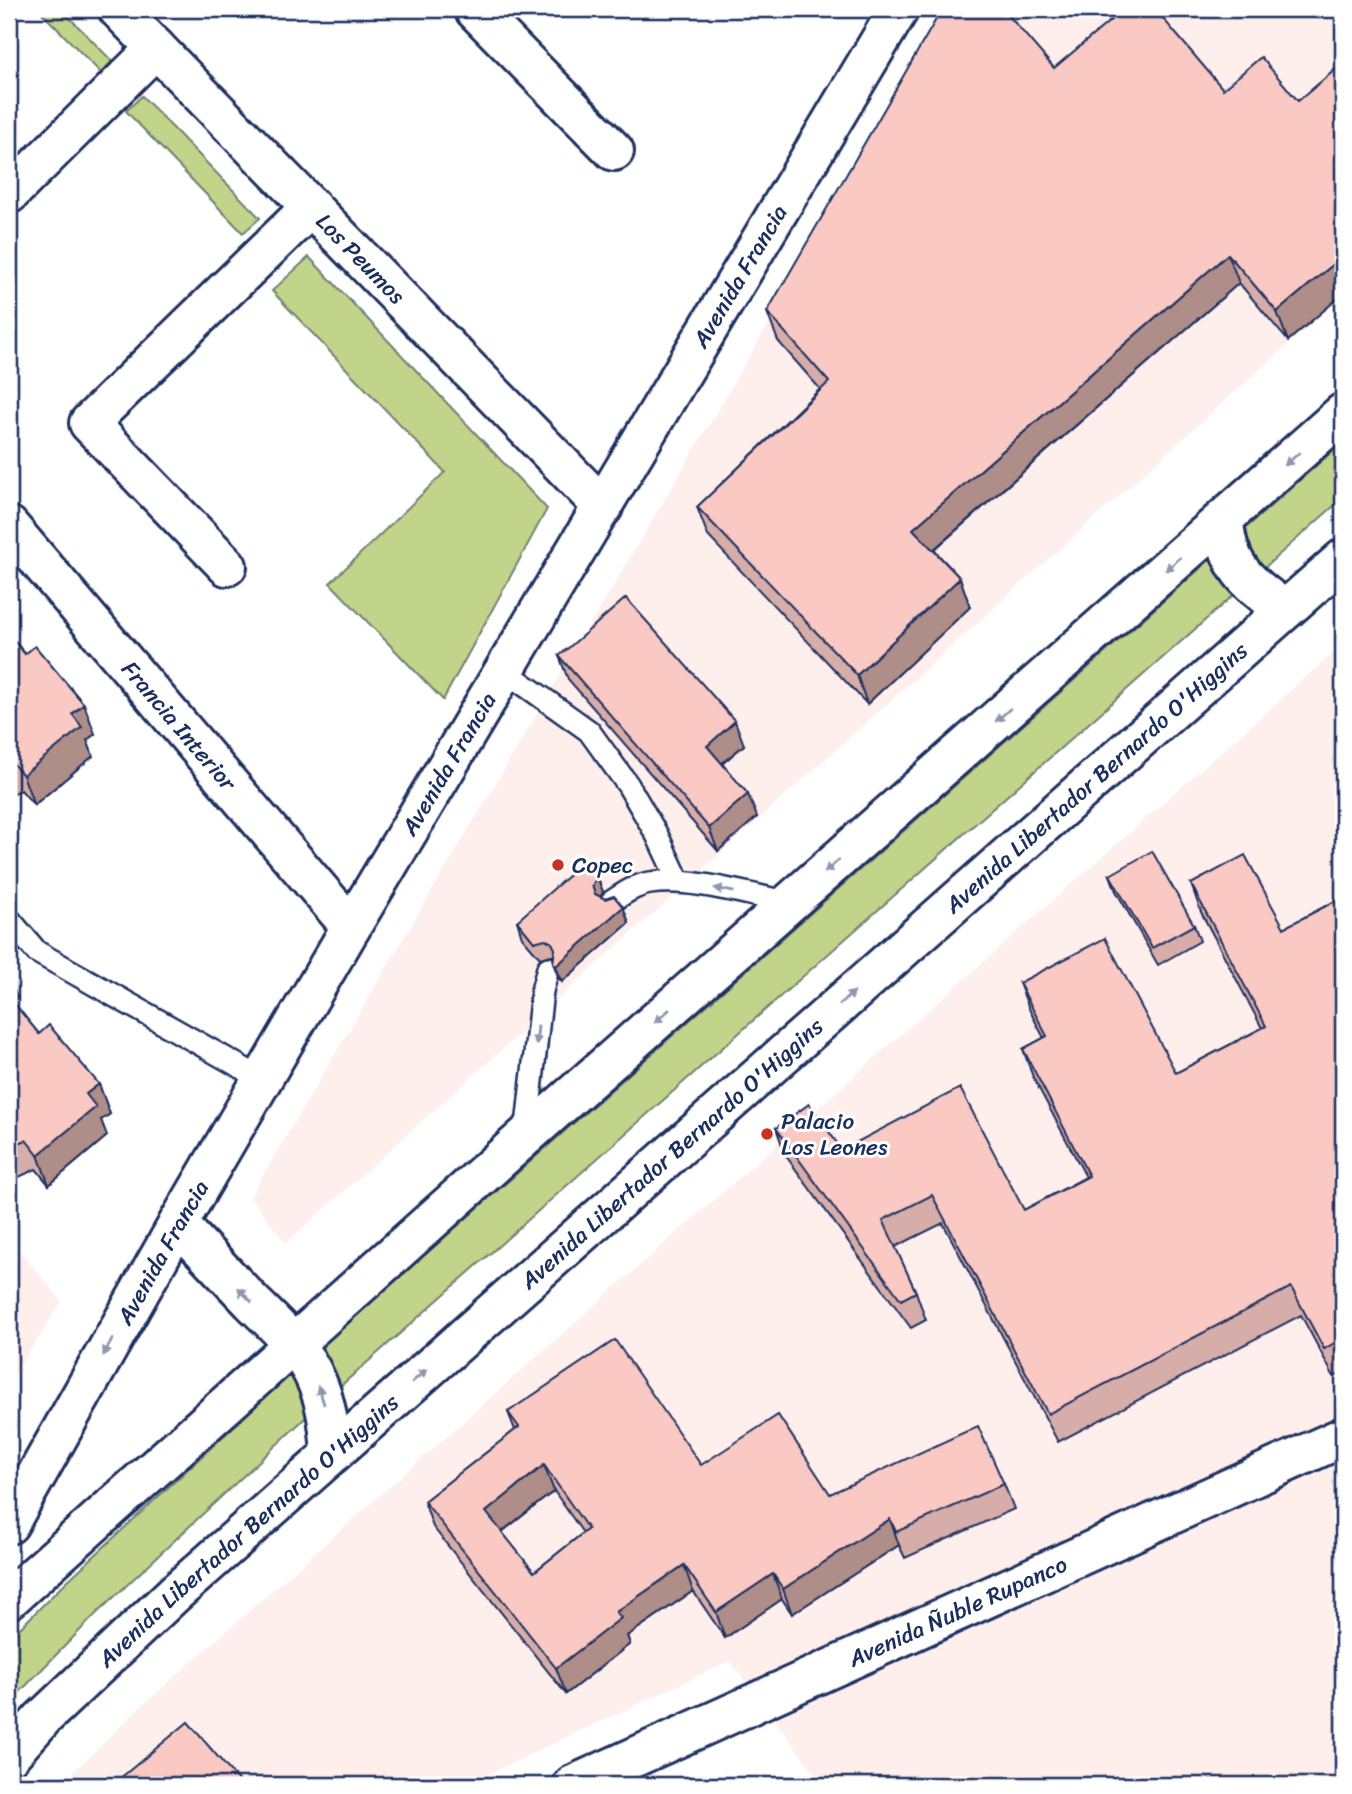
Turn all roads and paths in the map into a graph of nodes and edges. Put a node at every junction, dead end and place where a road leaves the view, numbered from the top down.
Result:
1 (118, 9) edge
2 (474, 9) edge
3 (899, 9) edge
4 (156, 48) junction
5 (614, 151) dead end
6 (9, 194) edge
7 (311, 206) junction
8 (1343, 413) edge
9 (603, 507) junction
10 (1224, 519) junction
11 (9, 526) edge
12 (1343, 559) edge
13 (227, 566) dead end
14 (1285, 610) junction
15 (505, 671) junction
16 (679, 882) junction
17 (611, 902) edge
18 (791, 902) junction
19 (9, 919) edge
20 (351, 927) junction
21 (548, 968) dead end
22 (262, 1079) junction
23 (526, 1136) junction
24 (178, 1224) junction
25 (292, 1344) junction
26 (1343, 1437) edge
27 (331, 1453) junction
28 (9, 1524) edge
29 (9, 1599) edge
30 (9, 1756) edge
31 (573, 1785) edge

1 - 4 street, Los Peumos
2 - 5 street
3 - 9 street, Avenida Francia
4 - 6 street
4 - 7 street, Los Peumos
7 - 9 street, Los Peumos
7 - 13 street
8 -> 10 street
9 - 15 street, Avenida Francia
10 - 14 street
10 -> 18 street
11 - 20 street, Francia Interior
12 - 14 street, Avenida Libertador Bernardo O'Higgins
27 -> 14 street, Avenida Libertador Bernardo O'Higgins
15 - 16 lane
15 - 20 street, Avenida Francia
16 - 17 lane
18 -> 16 lane
18 -> 23 street
19 - 22 lane
20 - 22 street, Avenida Francia
21 -> 23 lane
22 - 24 street, Avenida Francia
23 - 25 street
25 -> 24 street
24 -> 28 street, Avenida Francia
27 -> 25 street
25 - 29 street
26 - 31 street, Avenida Ñuble Rupanco
27 - 30 street, Avenida Libertador Bernardo O'Higgins

